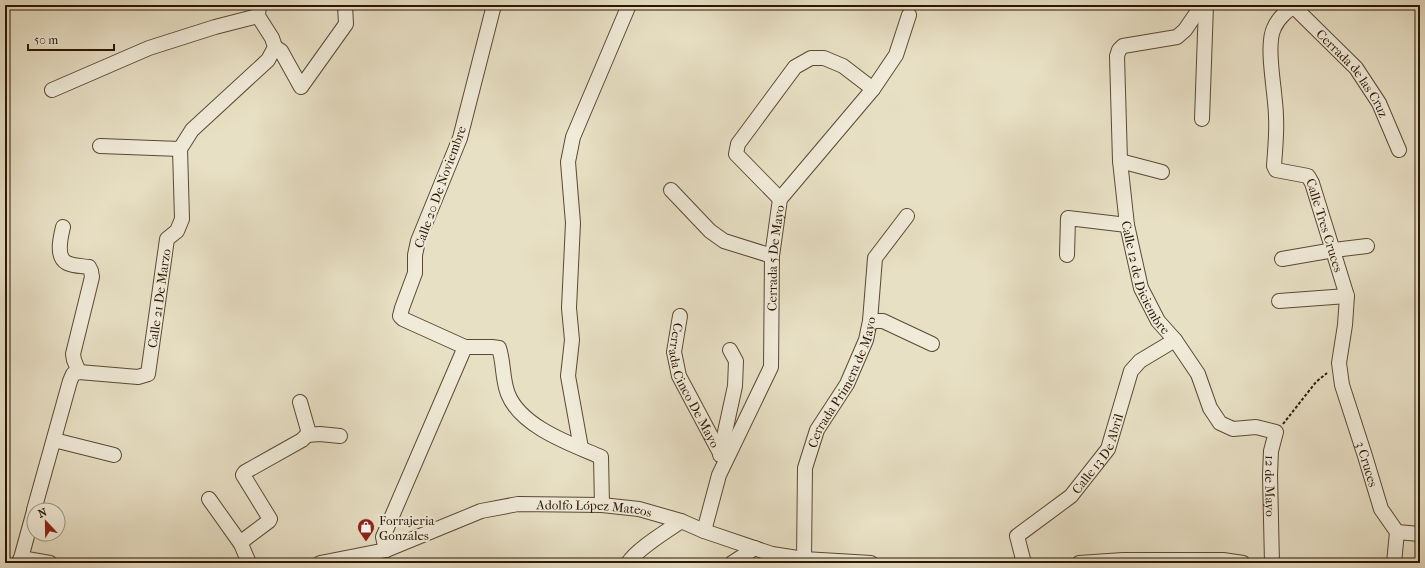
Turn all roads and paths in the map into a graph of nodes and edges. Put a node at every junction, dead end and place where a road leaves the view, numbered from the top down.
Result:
1 (345, 5) edge
2 (494, 5) edge
3 (629, 5) edge
4 (1202, 5) edge
5 (1206, 5) edge
6 (1295, 6) edge
7 (259, 10) edge
8 (909, 15) dead end
9 (275, 47) junction
10 (872, 89) junction
11 (52, 90) dead end
12 (1202, 118) dead end
13 (100, 146) dead end
14 (180, 149) junction
15 (1399, 150) dead end
16 (1120, 161) junction
17 (1162, 172) dead end
18 (671, 190) dead end
19 (780, 200) junction
20 (907, 216) dead end
21 (1127, 225) junction
22 (63, 227) dead end
23 (1367, 246) dead end
24 (1334, 250) junction
25 (1067, 255) dead end
26 (772, 256) junction
27 (1282, 260) dead end
28 (1347, 296) junction
29 (1279, 302) dead end
30 (680, 316) dead end
31 (870, 321) junction
32 (1175, 340) junction
33 (932, 344) dead end
34 (465, 347) junction
35 (730, 350) dead end
36 (1338, 362) junction
37 (79, 372) junction
38 (300, 402) dead end
39 (1276, 432) junction
40 (307, 435) junction
41 (340, 436) dead end
42 (54, 440) junction
43 (581, 448) junction
44 (720, 453) junction
45 (114, 455) dead end
46 (719, 475) junction
47 (209, 498) dead end
48 (37, 502) edge
49 (602, 505) junction
50 (681, 521) junction
51 (704, 531) junction
52 (1397, 532) junction
53 (1420, 534) edge
54 (26, 537) edge
55 (240, 544) junction
56 (755, 548) junction
57 (386, 550) junction
58 (804, 559) junction
59 (19, 560) edge
60 (827, 562) edge
61 (1123, 562) edge
62 (50, 563) edge
63 (249, 563) edge
64 (320, 563) edge
65 (628, 563) edge
66 (732, 563) edge
67 (871, 563) edge
68 (1024, 563) edge
69 (1079, 563) edge
70 (1243, 563) edge
71 (1272, 563) edge
72 (1394, 563) edge

1 - 9 street
2 - 34 street, Calle 20 De Noviembre
3 - 43 street
4 - 16 street, Calle 12 de Diciembre
5 - 12 street
6 - 15 street, Cerrada de las Cruz
6 - 24 street, Calle Tres Cruces
7 - 9 street
7 - 11 street
8 - 10 street, Cerrada 5 De Mayo
9 - 14 street
10 - 19 street, Cerrada 5 De Mayo
10 - 19 street
13 - 14 street
14 - 37 street, Calle 21 De Marzo
16 - 17 street
16 - 21 street, Calle 12 de Diciembre
18 - 26 street
19 - 26 street, Cerrada 5 De Mayo
20 - 31 street, Cerrada Primera de Mayo
21 - 25 street
21 - 32 street, Calle 12 de Diciembre
22 - 37 street
23 - 24 street
24 - 27 street
24 - 28 street, Calle Tres Cruces
26 - 46 street, Cerrada 5 De Mayo
28 - 29 street
28 - 36 street, Calle Tres Cruces
30 - 44 street, Cerrada Cinco De Mayo
31 - 33 street
31 - 58 street, Cerrada Primera de Mayo
32 - 39 street, Calle 12 de Diciembre
32 - 68 street, Calle 13 De Abril
34 - 43 street, Calle 20 De Noviembre
34 - 57 street
35 - 44 street
36 - 39 path
36 - 52 street, 3 Cruces
37 - 42 street
38 - 40 street
39 - 71 street, 12 de Mayo
40 - 41 street
40 - 55 street
42 - 45 street
42 - 48 street
43 - 49 street, Calle 20 De Noviembre
44 - 46 street
46 - 51 street, Cerrada 5 De Mayo
47 - 55 street
49 - 50 street, Adolfo López Mateos
49 - 57 street, Adolfo López Mateos
50 - 51 street, Adolfo López Mateos
50 - 65 street
51 - 56 street, Adolfo López Mateos
52 - 53 street
52 - 72 street
54 - 59 street
55 - 63 street
56 - 58 street, Adolfo López Mateos
56 - 66 street
57 - 64 street, Adolfo López Mateos
58 - 60 street, Adolfo López Mateos
59 - 62 street
60 - 67 street, Adolfo López Mateos
61 - 69 street
61 - 70 street

